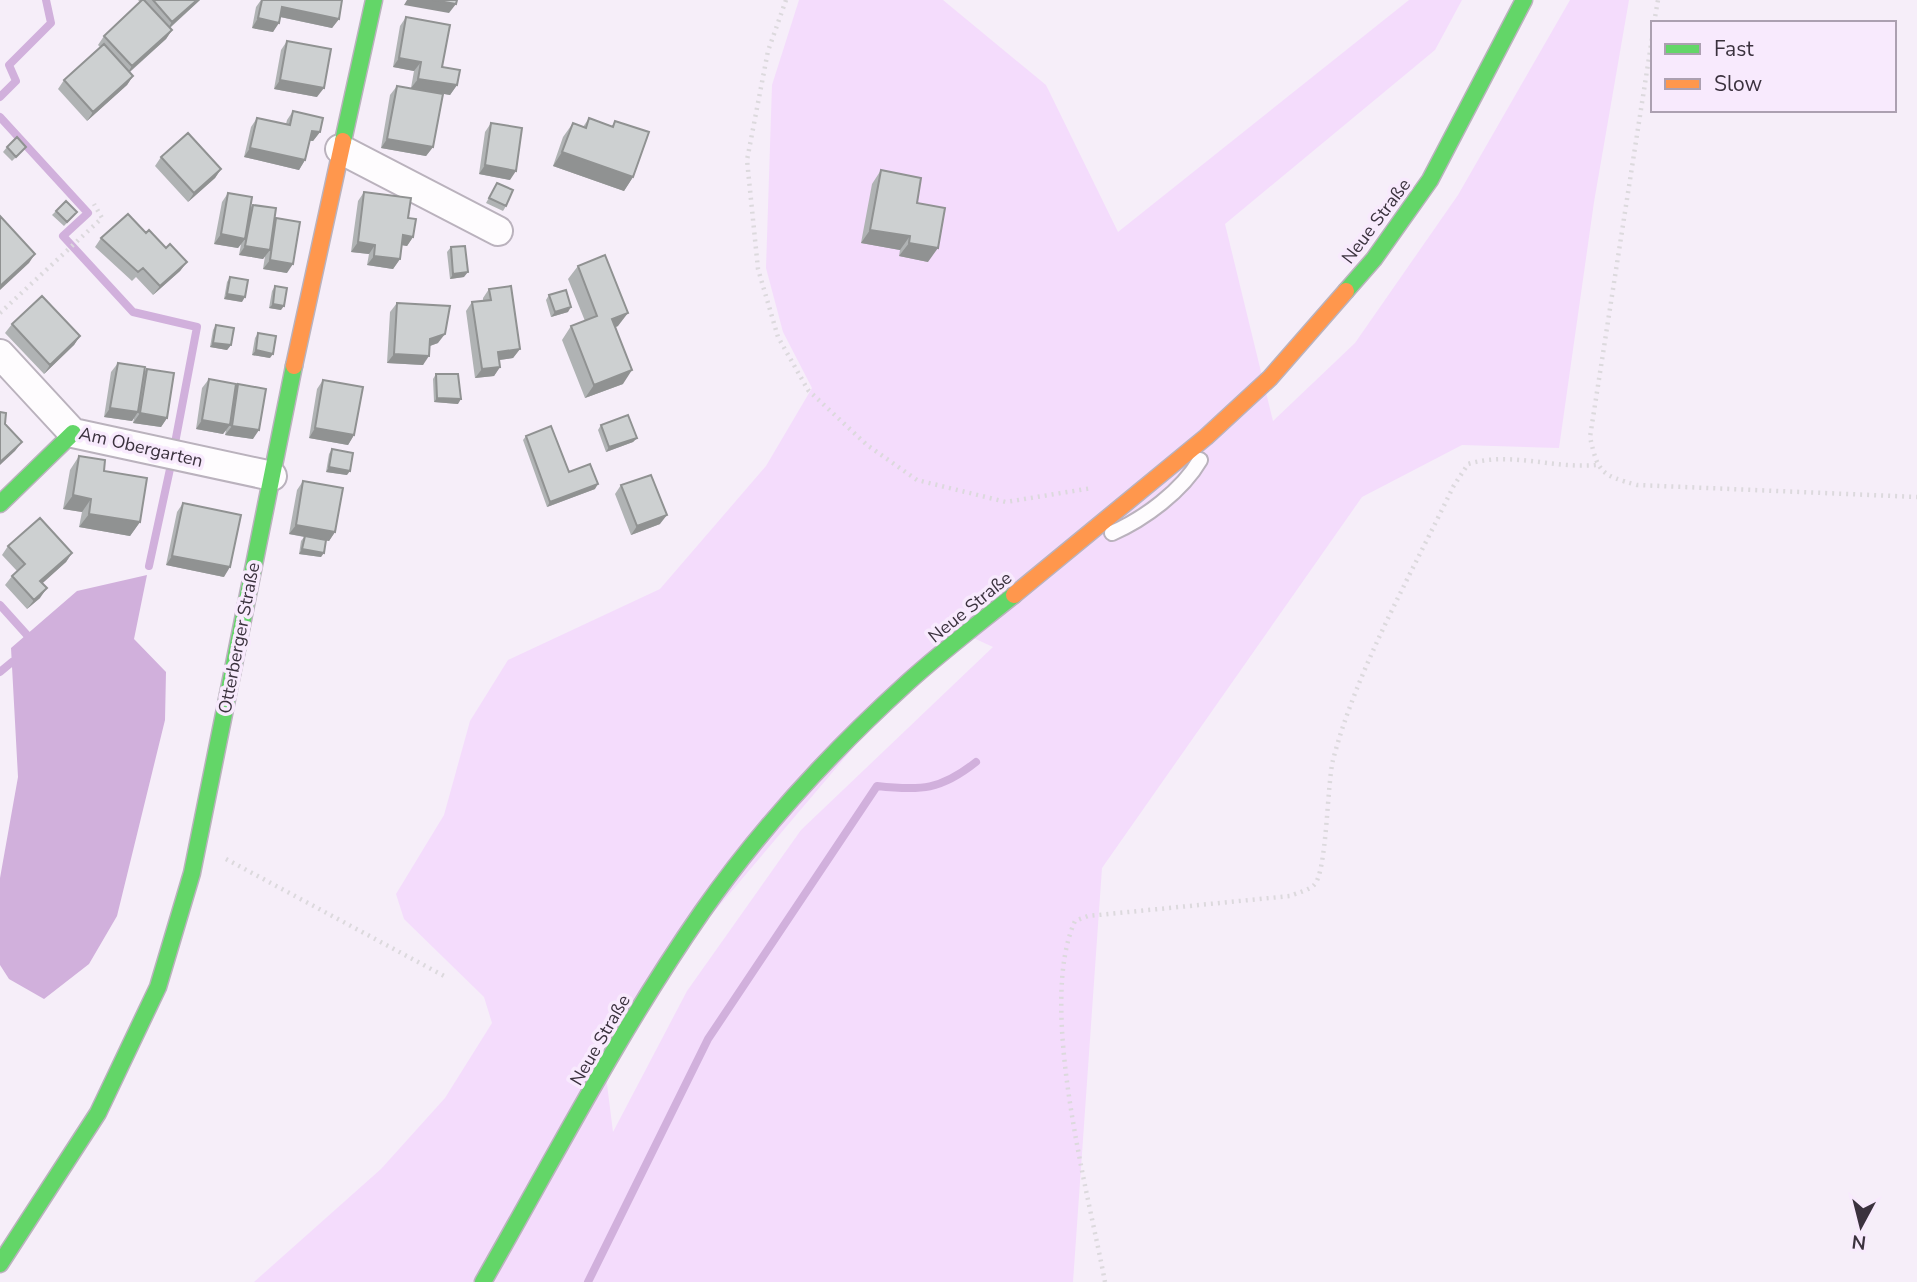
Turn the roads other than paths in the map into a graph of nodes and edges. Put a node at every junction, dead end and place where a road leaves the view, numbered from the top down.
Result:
1 (374, 0) edge
2 (1524, 0) edge
3 (340, 149) junction
4 (498, 231) dead end
5 (0, 354) edge
6 (1224, 421) junction
7 (73, 433) junction
8 (272, 476) junction
9 (1129, 502) junction
10 (0, 504) edge
11 (1067, 532) dead end
12 (1063, 556) junction
13 (1001, 585) dead end
14 (970, 631) junction
15 (0, 1264) edge
16 (483, 1282) edge

1 - 3 main road, Otterberger Straße
2 - 6 main road, Neue Straße
3 - 4 street
3 - 8 main road, Otterberger Straße
5 - 7 street, Am Obergarten
6 - 9 main road, Neue Straße
6 - 12 lane
7 - 8 street, Am Obergarten
7 - 10 main road
8 - 15 main road, Otterberger Straße
9 - 11 lane
9 - 12 main road, Neue Straße
12 - 14 main road, Neue Straße
13 - 14 lane
14 - 16 main road, Neue Straße

